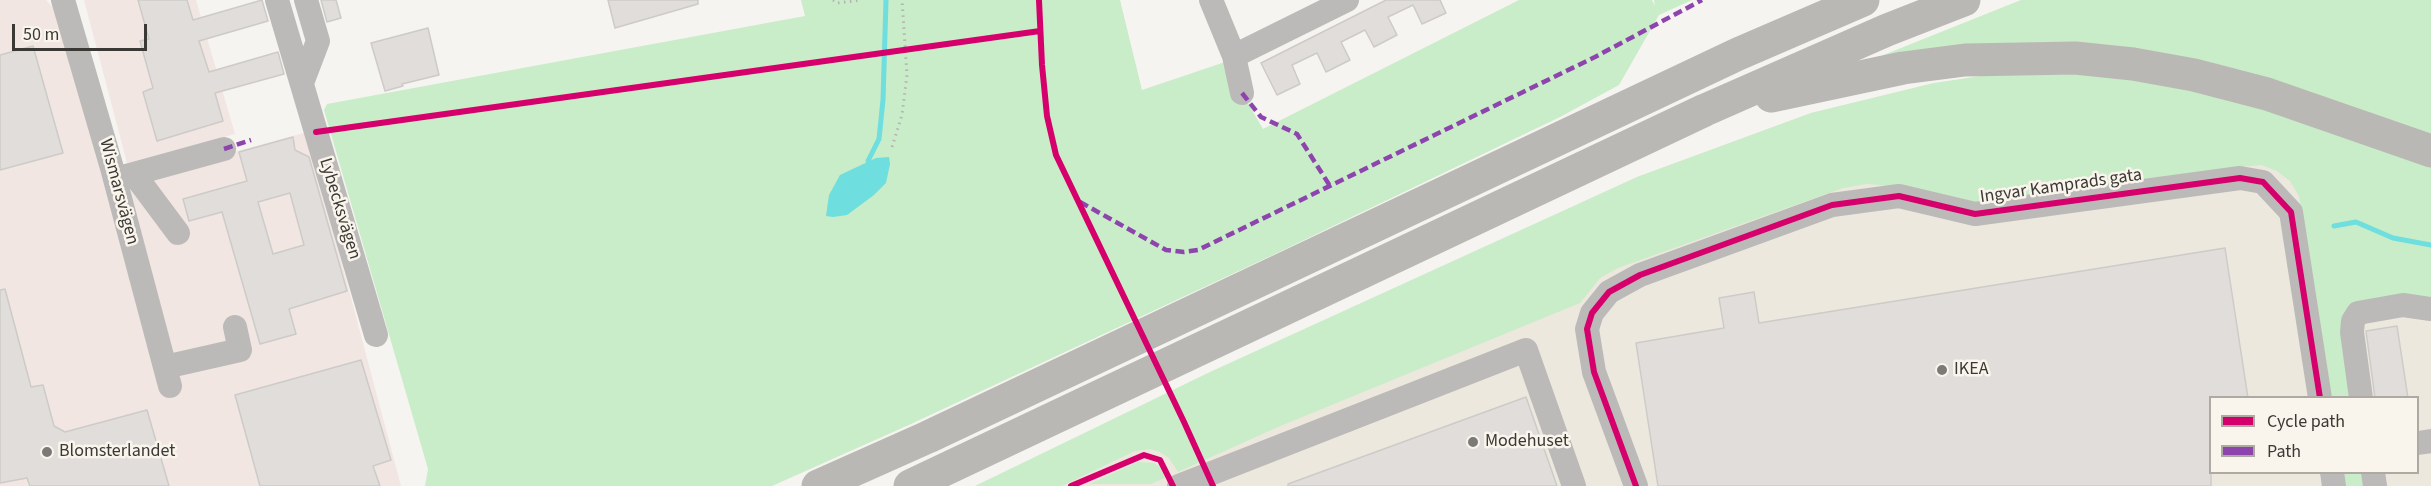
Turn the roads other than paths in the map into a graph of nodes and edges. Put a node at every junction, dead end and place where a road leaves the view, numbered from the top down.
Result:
1 (63, 0) edge
2 (278, 0) edge
3 (306, 0) edge
4 (1212, 0) edge
5 (1347, 0) edge
6 (1863, 0) edge
7 (1964, 0) edge
8 (1234, 56) junction
9 (302, 83) junction
10 (1242, 93) dead end
11 (1705, 110) junction
12 (224, 149) dead end
13 (2431, 151) edge
14 (124, 176) junction
15 (177, 233) dead end
16 (2431, 309) edge
17 (235, 327) dead end
18 (376, 335) dead end
19 (2320, 396) edge
20 (2361, 396) edge
21 (818, 486) edge
22 (910, 486) edge
23 (1179, 486) edge
24 (1574, 486) edge
25 (1636, 486) edge

1 - 14 street, Wismarsvägen
2 - 9 street, Lybecksvägen
3 - 9 street
4 - 8 street
5 - 8 street
6 - 21 highway
7 - 11 highway
8 - 10 street
9 - 18 street, Lybecksvägen
11 - 13 highway
11 - 22 highway
12 - 14 street
14 - 15 street
14 - 17 street, Wismarsvägen
16 - 20 street
19 - 25 street, Ingvar Kamprads gata
23 - 24 street

